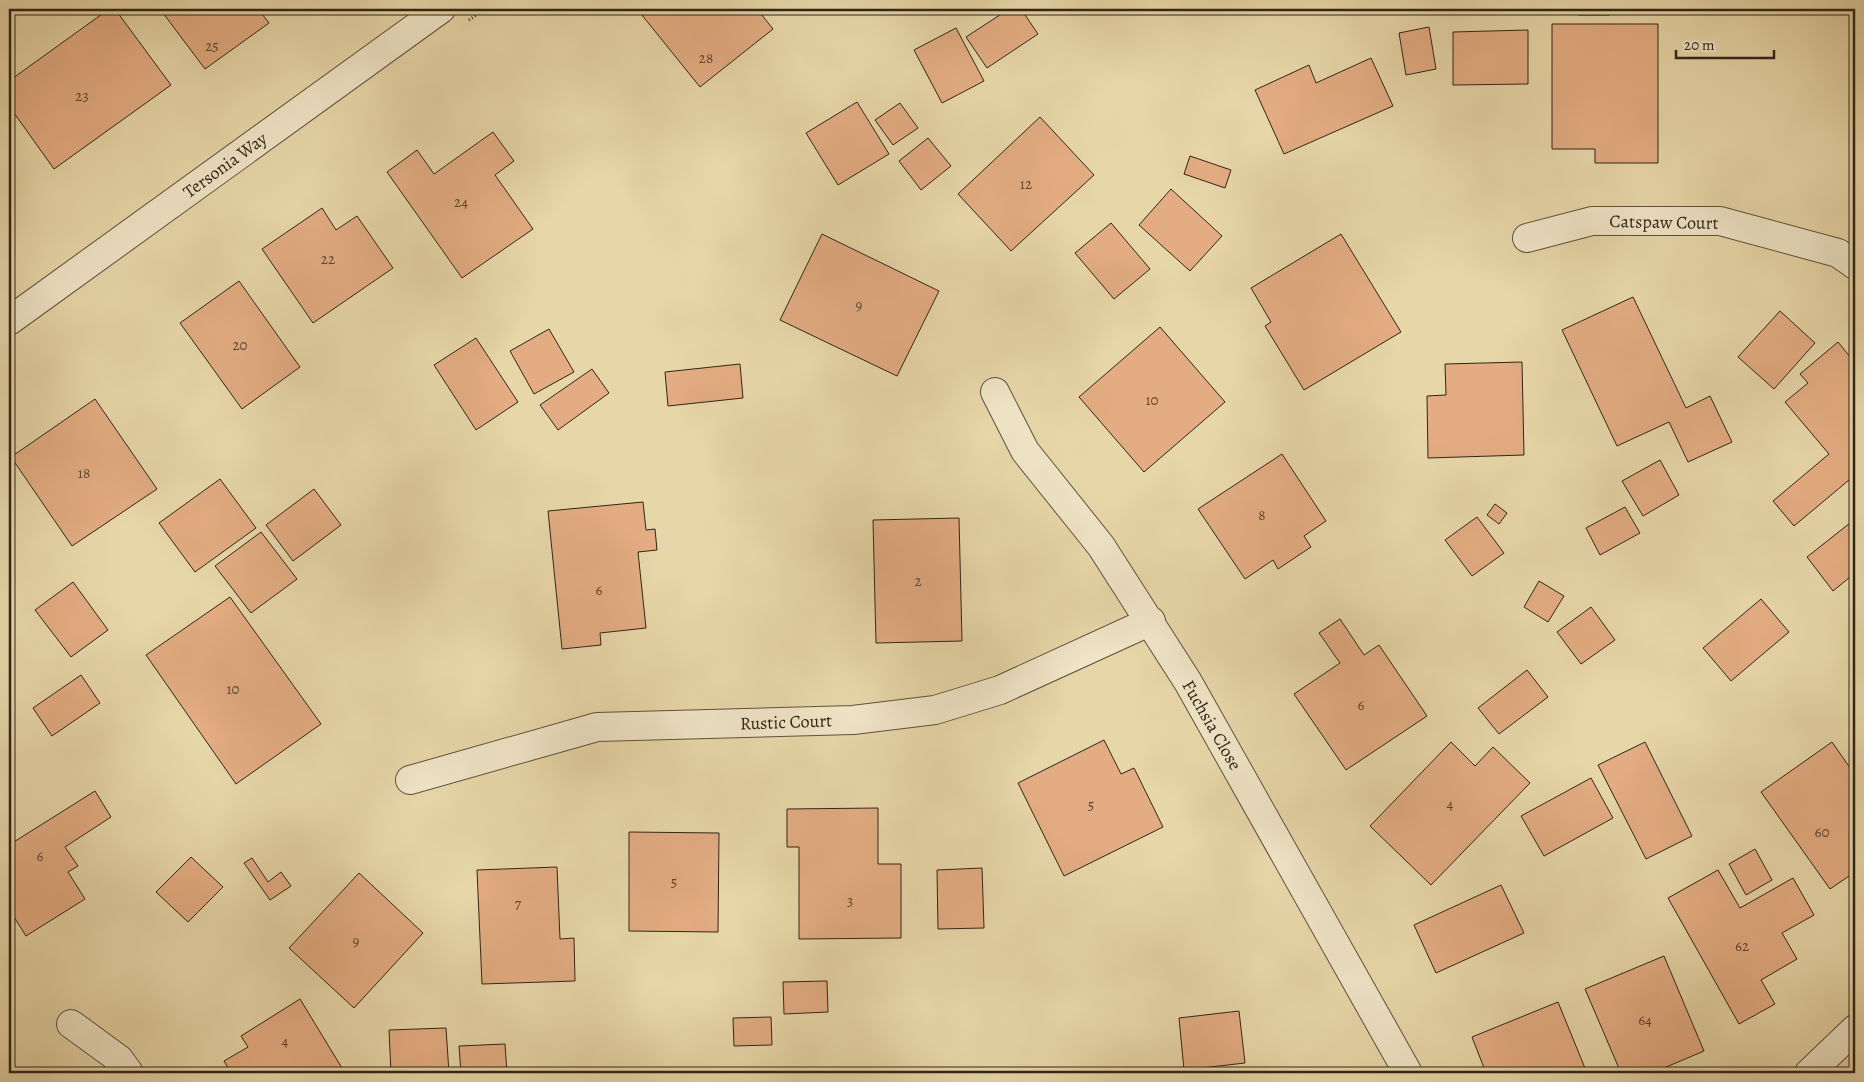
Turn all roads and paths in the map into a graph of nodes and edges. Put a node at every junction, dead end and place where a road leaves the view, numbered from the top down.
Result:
1 (441, 9) edge
2 (1527, 238) dead end
3 (1855, 265) edge
4 (9, 321) edge
5 (995, 392) dead end
6 (1151, 621) junction
7 (410, 780) dead end
8 (71, 1024) dead end
9 (1855, 1029) edge
10 (129, 1073) edge
11 (1408, 1073) edge
12 (1809, 1073) edge

1 - 4 street, Tersonia Way
2 - 3 street, Catspaw Court
5 - 6 street, Fuchsia Close
6 - 7 street, Rustic Court
6 - 11 street, Fuchsia Close
8 - 10 street
9 - 12 street

